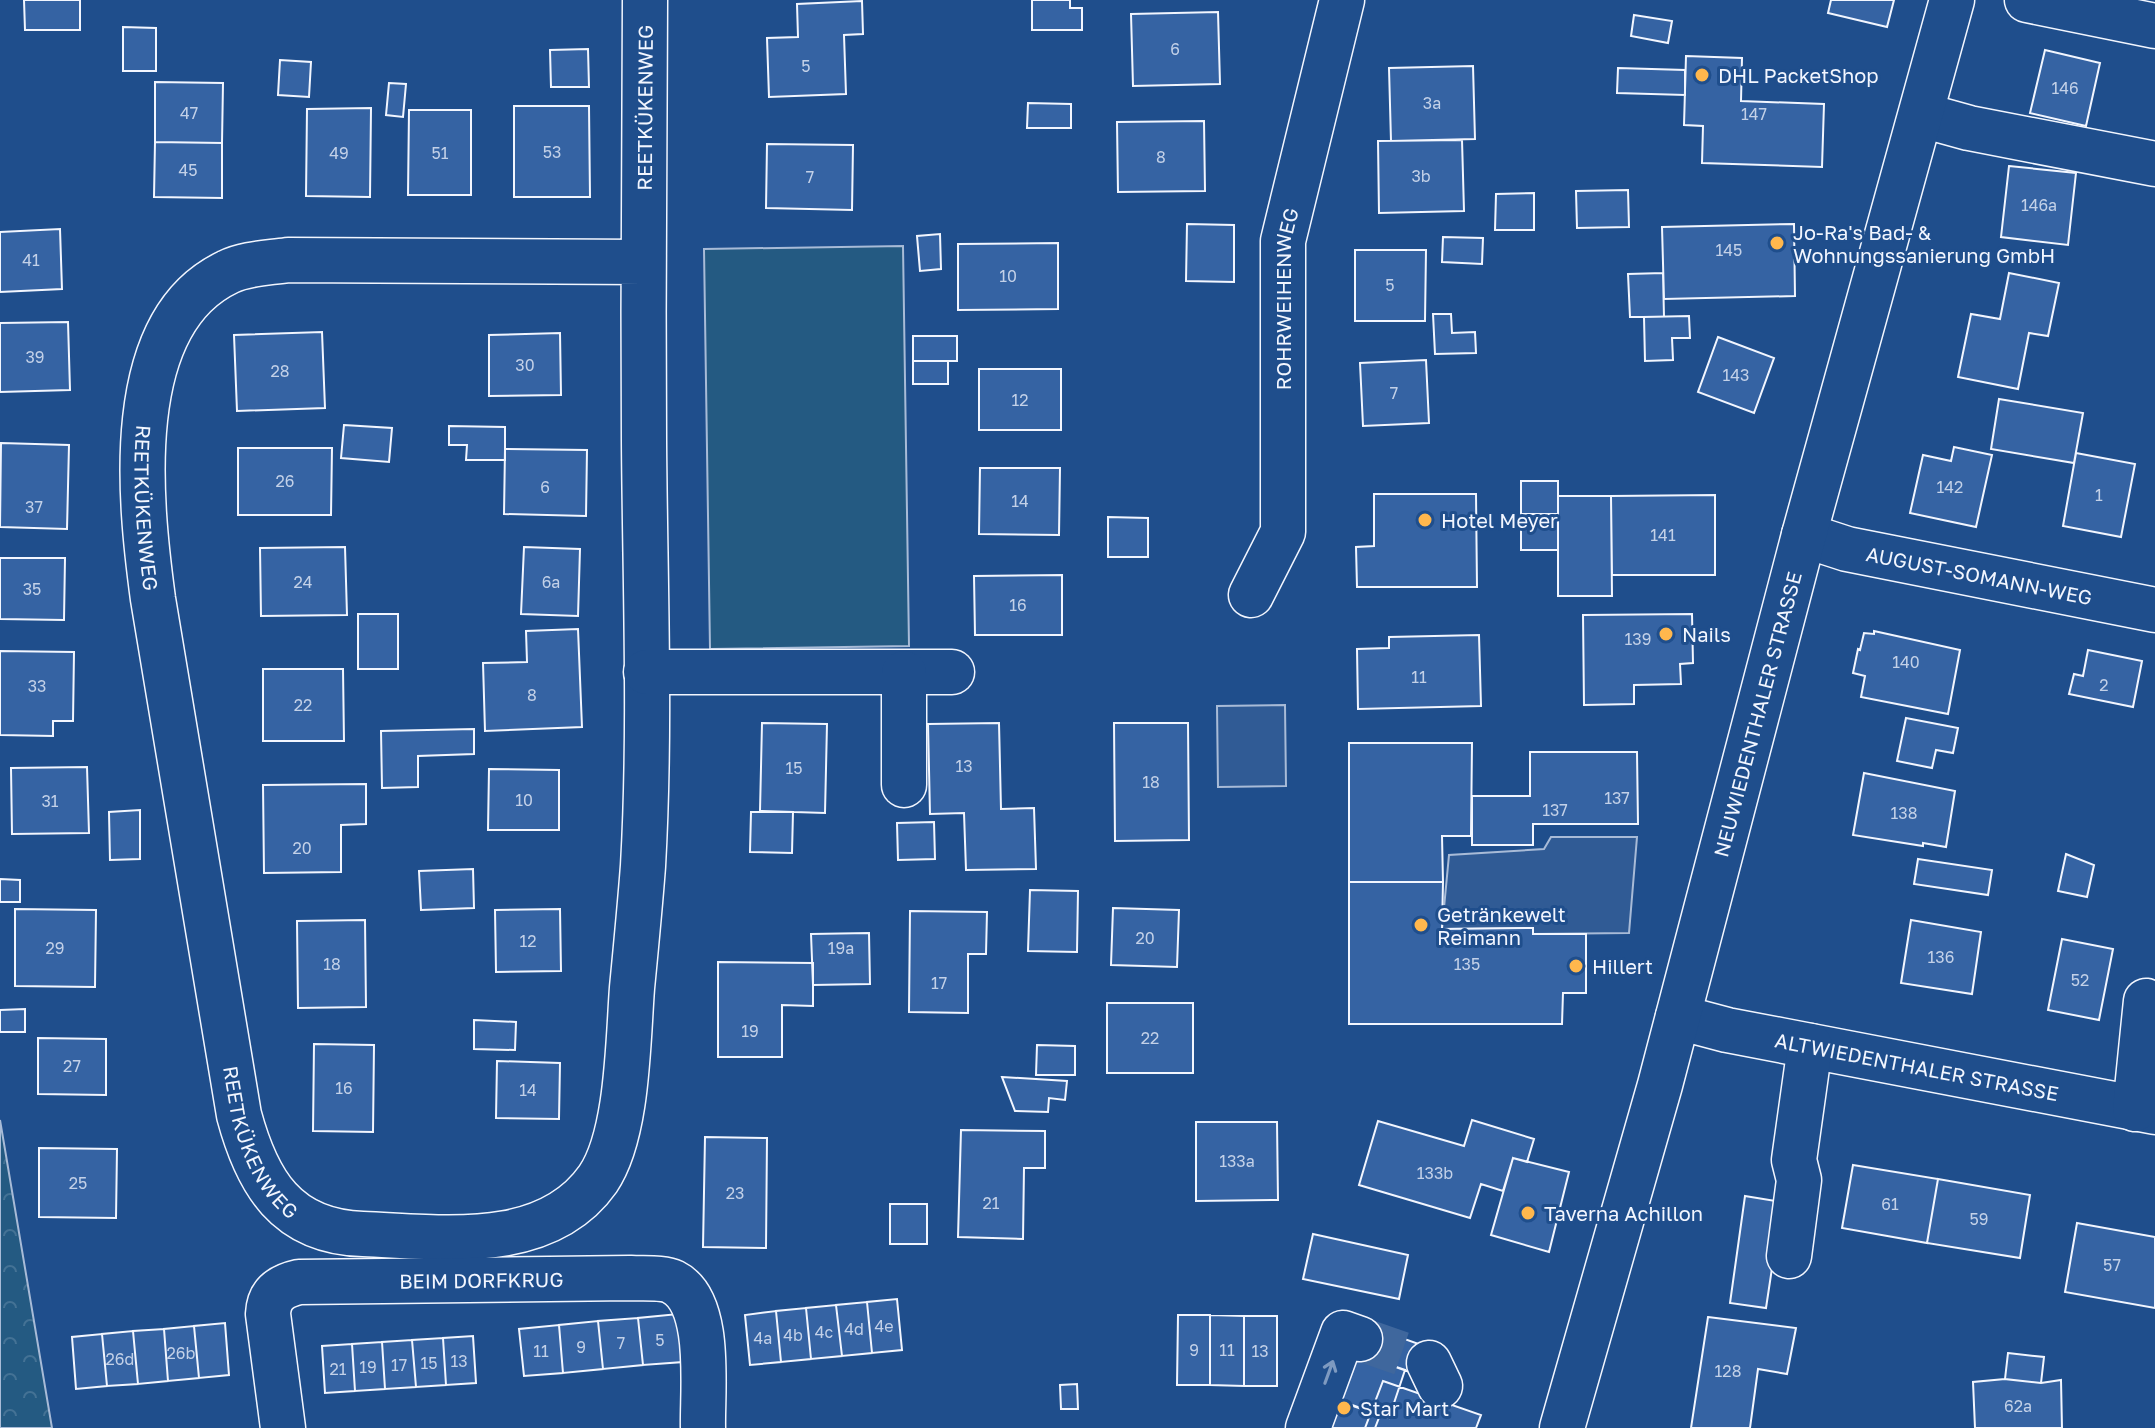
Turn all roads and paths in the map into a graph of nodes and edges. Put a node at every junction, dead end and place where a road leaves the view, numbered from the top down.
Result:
1 (645, 0) edge
2 (1342, 0) edge
3 (1952, 0) edge
4 (2027, 0) edge
5 (2155, 26) edge
6 (1922, 115) junction
7 (2155, 164) edge
8 (643, 262) junction
9 (1804, 535) junction
10 (1251, 595) dead end
11 (2155, 610) edge
12 (646, 672) junction
13 (952, 672) dead end
14 (904, 673) junction
15 (904, 785) dead end
16 (2146, 1001) dead end
17 (1678, 1017) junction
18 (1810, 1046) junction
19 (2145, 1111) edge
20 (1789, 1256) dead end
21 (1360, 1339) dead end
22 (283, 1428) edge
23 (703, 1428) edge
24 (1308, 1428) edge
25 (1562, 1428) edge

1 - 8 street, REETKÜKENWEG
2 - 10 street, ROHRWEIHENWEG
3 - 6 street, NEUWIEDENTHALER STRASSE
4 - 5 street
6 - 7 street
6 - 9 street, NEUWIEDENTHALER STRASSE
8 - 12 street, REETKÜKENWEG
8 - 12 street, REETKÜKENWEG
9 - 11 street, AUGUST-SOMANN-WEG
9 - 17 street, NEUWIEDENTHALER STRASSE
12 - 14 street
13 - 14 street
14 - 15 street
16 - 19 street
17 - 18 street, ALTWIEDENTHALER STRASSE
17 - 25 street, NEUWIEDENTHALER STRASSE
18 - 19 street, ALTWIEDENTHALER STRASSE
18 - 20 street
24 -> 21 street
22 - 23 street, BEIM DORFKRUG

